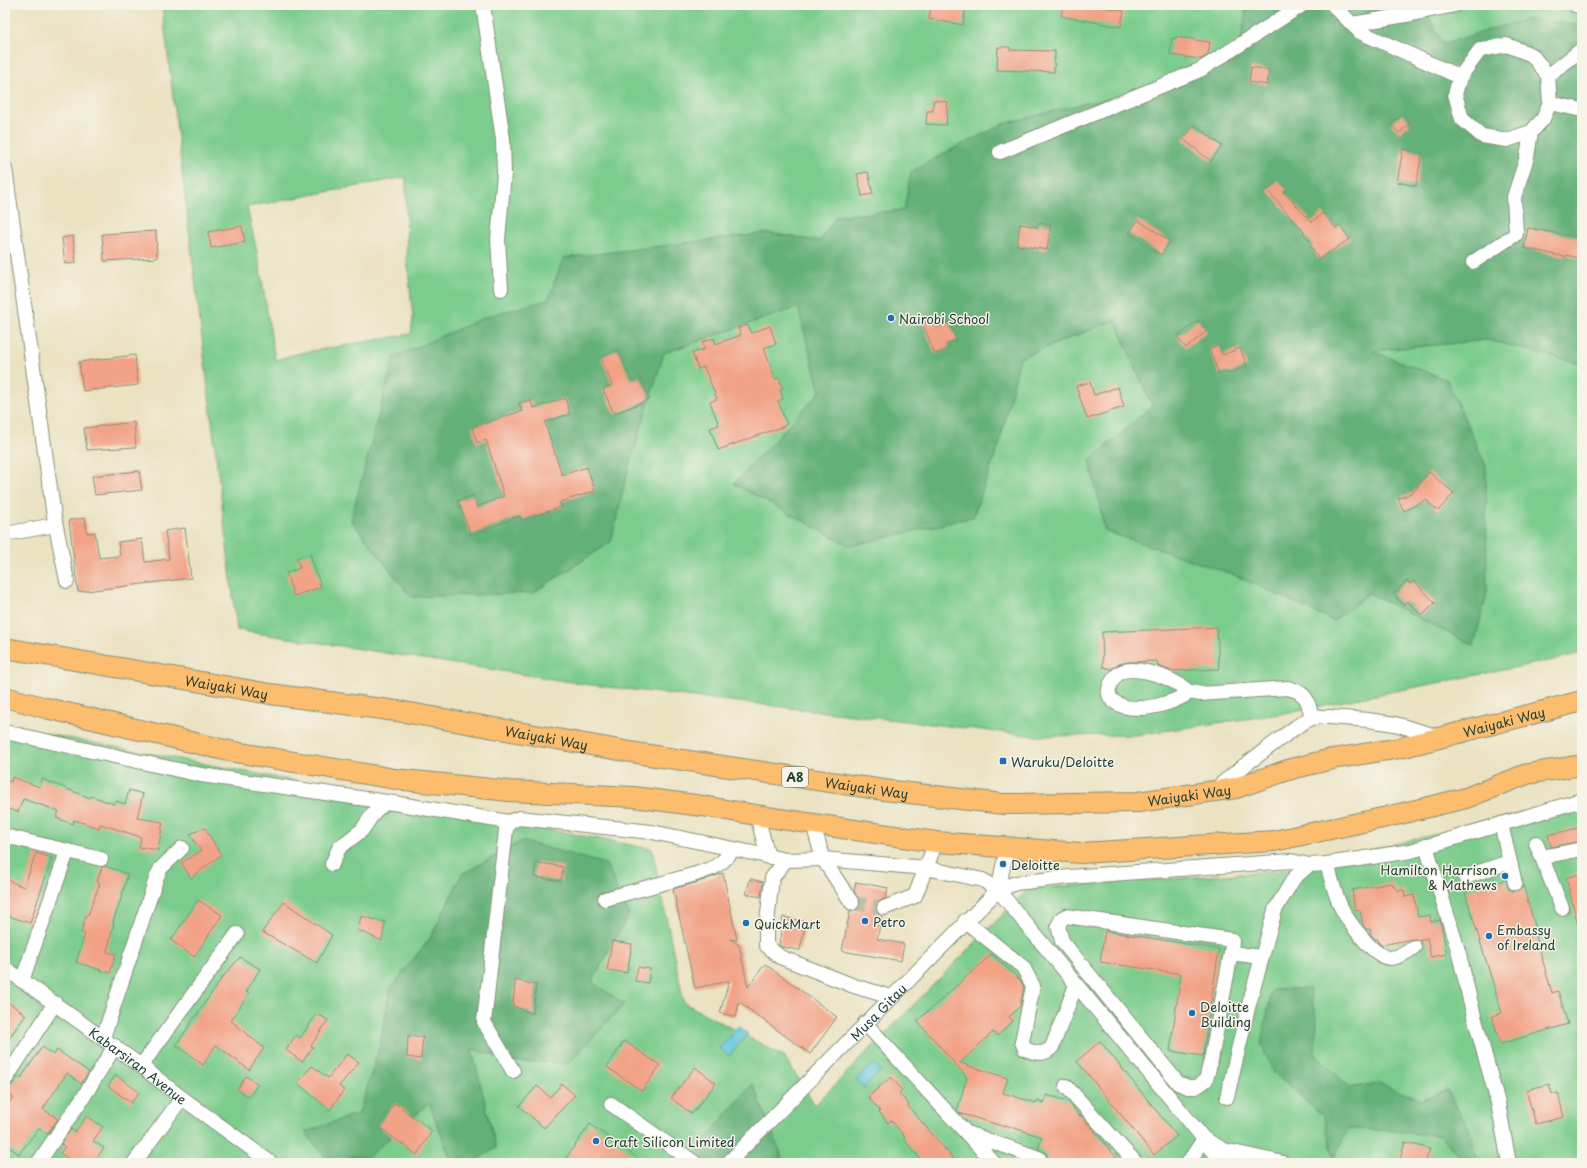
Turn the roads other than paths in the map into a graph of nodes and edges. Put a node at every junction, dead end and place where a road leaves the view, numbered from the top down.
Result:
1 (483, 5) edge
2 (1302, 5) edge
3 (1333, 5) edge
4 (1455, 5) edge
5 (1575, 5) edge
6 (1582, 6) edge
7 (1352, 24) junction
8 (1582, 49) edge
9 (1548, 76) junction
10 (1460, 77) junction
11 (1550, 103) junction
12 (1582, 110) edge
13 (1531, 132) junction
14 (1000, 152) dead end
15 (5, 169) edge
16 (1473, 262) dead end
17 (501, 288) dead end
18 (55, 525) junction
19 (5, 534) edge
20 (67, 581) dead end
21 (5, 648) edge
22 (1190, 692) junction
23 (5, 697) edge
24 (1582, 701) edge
25 (1312, 718) junction
26 (5, 732) edge
27 (1442, 738) junction
28 (1582, 765) edge
29 (1212, 792) junction
30 (1582, 800) edge
31 (387, 802) junction
32 (757, 815) junction
33 (509, 822) junction
34 (813, 824) junction
35 (1501, 824) junction
36 (5, 836) edge
37 (936, 842) junction
38 (1536, 843) dead end
39 (1426, 846) junction
40 (182, 848) dead end
41 (1008, 848) junction
42 (734, 849) junction
43 (1582, 849) edge
44 (68, 852) junction
45 (768, 857) junction
46 (1542, 857) junction
47 (100, 858) dead end
48 (824, 859) junction
49 (786, 860) junction
50 (1509, 862) junction
51 (332, 864) dead end
52 (1327, 864) junction
53 (1309, 865) junction
54 (926, 868) junction
55 (1464, 877) dead end
56 (1515, 883) dead end
57 (998, 890) junction
58 (605, 899) dead end
59 (852, 903) dead end
60 (884, 908) tunnel mouth
61 (1562, 908) dead end
62 (965, 921) junction
63 (237, 934) dead end
64 (1414, 947) dead end
65 (1231, 953) junction
66 (1261, 958) junction
67 (5, 968) edge
68 (22, 980) junction
69 (1076, 985) junction
70 (891, 997) junction
71 (55, 1003) junction
72 (865, 1023) junction
73 (103, 1038) junction
74 (115, 1046) junction
75 (141, 1066) junction
76 (513, 1071) dead end
77 (5, 1080) edge
78 (1066, 1086) dead end
79 (1228, 1097) dead end
80 (182, 1098) junction
81 (611, 1104) dead end
82 (964, 1132) junction
83 (1204, 1139) junction
84 (1039, 1158) dead end
85 (38, 1163) edge
86 (134, 1163) edge
87 (271, 1163) edge
88 (695, 1163) edge
89 (728, 1163) edge
90 (994, 1163) edge
91 (1136, 1163) edge
92 (1188, 1163) edge
93 (1224, 1163) edge
94 (1283, 1163) edge
95 (1509, 1163) edge

1 - 17 street
2 - 14 street
3 - 7 street
4 - 7 street
5 - 6 street
7 - 10 street
8 - 9 street
9 - 10 street
9 - 11 street
10 - 13 street
11 - 12 street
11 - 13 street
13 - 16 street
15 - 18 street
18 - 19 street
18 - 20 street
21 - 29 highway, Waiyaki Way / A8
22 - 22 street
22 - 25 street
23 - 32 highway
24 - 27 highway, Waiyaki Way / A8
25 - 27 street
25 - 29 street
26 - 31 street
27 - 29 highway, Waiyaki Way / A8
28 - 41 highway
30 - 35 street
31 - 33 street
31 - 51 street
32 - 34 highway
32 - 45 street
33 - 42 street
33 - 76 street
34 - 37 highway
34 - 48 street
35 - 39 street
35 - 50 street
36 - 44 street
37 - 41 highway
37 - 54 street
38 - 46 street
39 - 52 street
39 - 95 street
40 - 73 street
41 - 57 street
42 - 45 street
42 - 58 street
43 - 46 street
44 - 47 street
44 - 68 street
45 - 49 street
46 - 61 street
48 - 49 street
48 - 54 street
48 - 59 street
49 - 70 street
50 - 55 street
50 - 56 street
52 - 53 street
52 - 64 street
53 - 57 street
53 - 66 street
54 - 57 street
54 - 60 street
57 - 62 street, Musa Gitau
57 - 69 street
62 - 69 street
62 - 70 street, Musa Gitau
63 - 75 street
65 - 65 street
65 - 66 street
66 - 79 street
67 - 68 street, Kabarsiran Avenue
68 - 71 street, Kabarsiran Avenue
69 - 83 street
70 - 72 street, Musa Gitau
71 - 73 street, Kabarsiran Avenue
71 - 77 street
72 - 82 street
72 - 89 street, Musa Gitau
73 - 74 street, Kabarsiran Avenue
74 - 75 street, Kabarsiran Avenue
74 - 85 street
75 - 80 street, Kabarsiran Avenue
78 - 91 street
80 - 86 street
80 - 87 street, Kabarsiran Avenue
81 - 88 street
82 - 84 street
82 - 90 street
83 - 92 street
83 - 93 street
83 - 94 street

